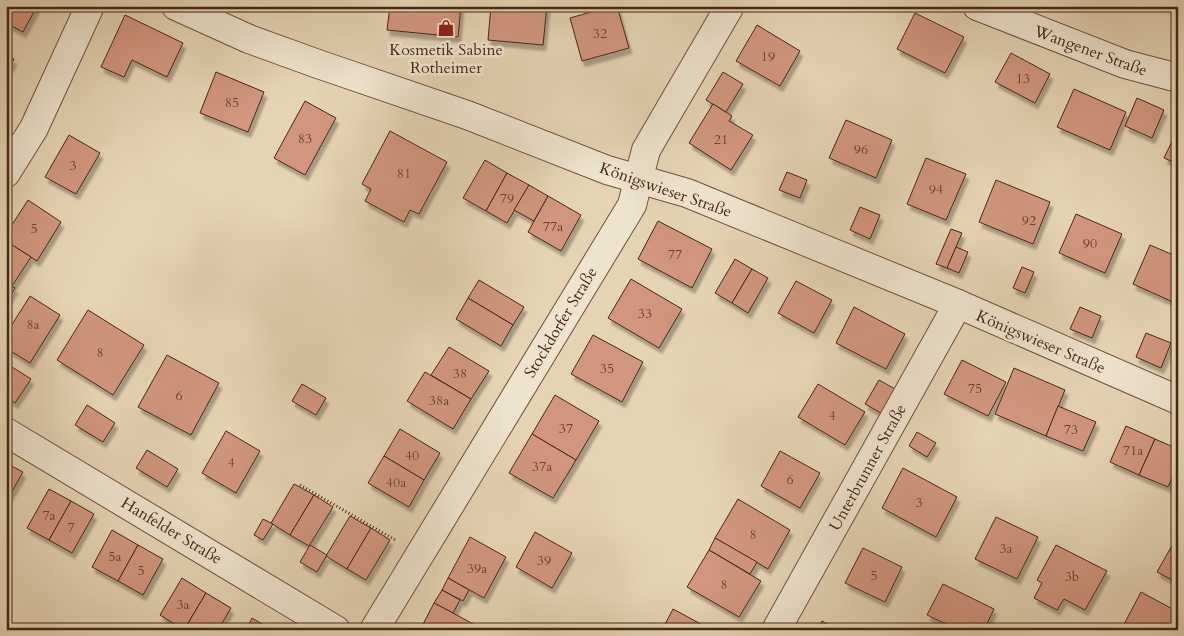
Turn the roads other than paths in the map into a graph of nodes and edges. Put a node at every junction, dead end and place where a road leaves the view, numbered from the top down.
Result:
1 (90, 6) edge
2 (176, 6) edge
3 (730, 6) edge
4 (977, 6) edge
5 (1178, 78) edge
6 (6, 173) edge
7 (638, 178) junction
8 (958, 304) junction
9 (1178, 400) edge
10 (6, 432) edge
11 (336, 630) edge
12 (374, 630) edge
13 (776, 630) edge

1 - 6 street
2 - 7 street, Königswieser Straße
3 - 7 street, Stockdorfer Straße
4 - 5 street, Wangener Straße
7 - 8 street, Königswieser Straße
7 - 12 street, Stockdorfer Straße
8 - 9 street, Königswieser Straße
8 - 13 street, Unterbrunner Straße
10 - 11 street, Hanfelder Straße

